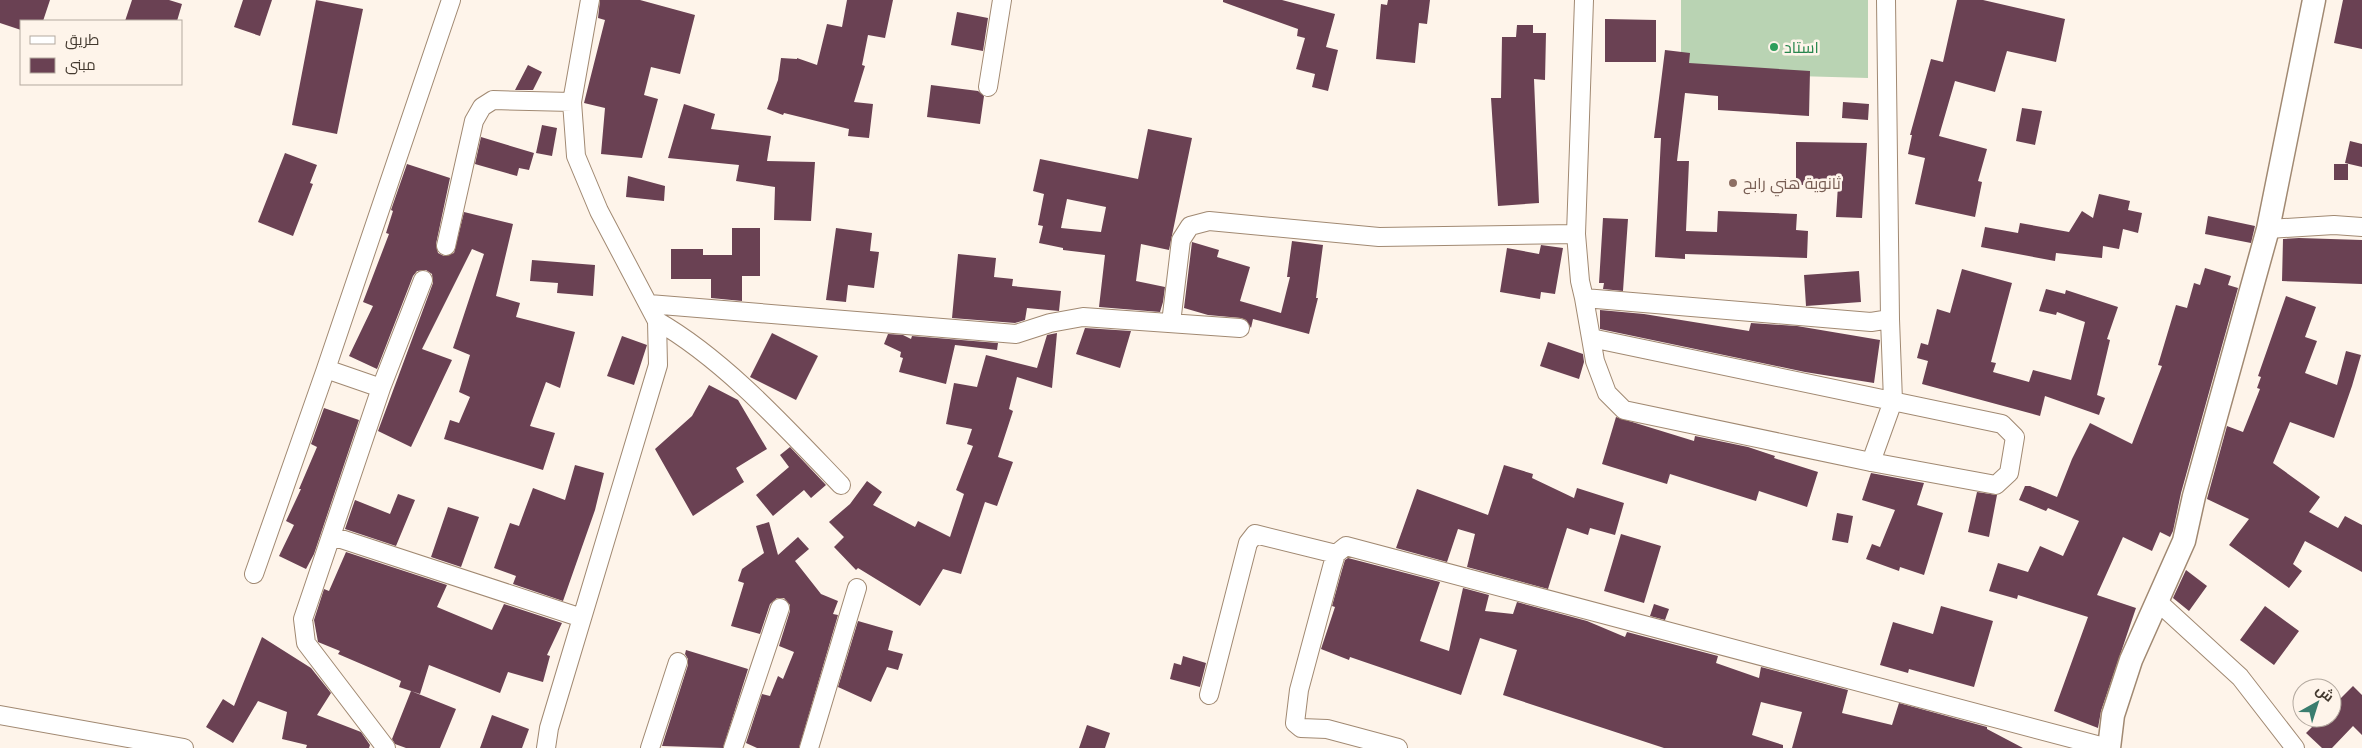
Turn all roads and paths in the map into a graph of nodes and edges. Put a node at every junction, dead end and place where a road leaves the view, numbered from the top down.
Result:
1 (451, 0) edge
2 (590, 0) edge
3 (1002, 0) edge
4 (1584, 0) edge
5 (1886, 0) edge
6 (2314, 0) edge
7 (988, 87) dead end
8 (572, 102) junction
9 (2362, 226) edge
10 (2268, 229) junction
11 (1576, 234) junction
12 (446, 246) dead end
13 (423, 280) dead end
14 (1584, 298) junction
15 (649, 304) junction
16 (1890, 319) junction
17 (658, 321) junction
18 (1172, 324) junction
19 (1240, 328) dead end
20 (1591, 338) junction
21 (326, 369) junction
22 (381, 388) junction
23 (1893, 400) junction
24 (1871, 462) junction
25 (842, 485) dead end
26 (332, 536) junction
27 (1336, 554) junction
28 (254, 574) dead end
29 (857, 588) dead end
30 (2157, 601) junction
31 (780, 608) dead end
32 (582, 618) junction
33 (678, 662) dead end
34 (1209, 695) dead end
35 (0, 715) edge
36 (184, 748) edge
37 (386, 748) edge
38 (546, 748) edge
39 (650, 748) edge
40 (733, 748) edge
41 (809, 748) edge
42 (1398, 748) edge
43 (2108, 748) edge
44 (2295, 748) edge

1 - 21 street
2 - 8 street
3 - 7 street
4 - 11 street
5 - 16 street
6 - 10 street
8 - 12 street
8 - 15 street
9 - 10 street
10 - 30 street
11 - 14 street
11 - 18 street
13 - 22 street
14 - 16 street
14 - 20 street
15 - 17 street
15 - 18 street
16 - 23 street
17 - 25 street
17 - 32 street
18 - 19 street
20 - 23 street
20 - 24 street
21 - 22 street
21 - 28 street
22 - 26 street
23 - 24 street
23 - 24 street
26 - 32 street
26 - 37 street
27 - 34 street
27 - 42 street
27 - 43 street
29 - 41 street
30 - 43 street
30 - 44 street
31 - 40 street
32 - 38 street
33 - 39 street
35 - 36 street

